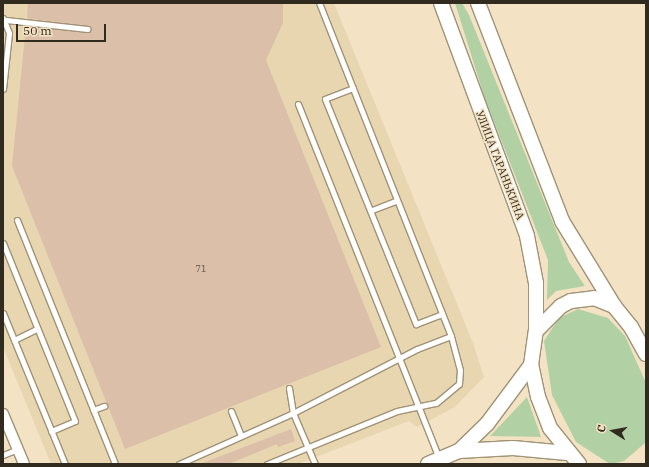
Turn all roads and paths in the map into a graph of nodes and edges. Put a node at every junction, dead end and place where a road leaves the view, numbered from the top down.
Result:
1 (319, 3) edge
2 (441, 3) edge
3 (478, 3) edge
4 (5, 19) edge
5 (88, 29) dead end
6 (352, 88) junction
7 (3, 89) edge
8 (298, 104) dead end
9 (396, 200) junction
10 (372, 210) junction
11 (17, 220) dead end
12 (3, 243) edge
13 (614, 306) junction
14 (3, 313) edge
15 (442, 314) junction
16 (37, 329) junction
17 (536, 331) junction
18 (451, 336) junction
19 (14, 340) junction
20 (646, 354) edge
21 (399, 359) junction
22 (531, 365) junction
23 (289, 388) dead end
24 (104, 406) dead end
25 (420, 409) junction
26 (93, 410) junction
27 (231, 411) dead end
28 (293, 413) junction
29 (3, 414) edge
30 (51, 431) junction
31 (241, 436) junction
32 (308, 448) junction
33 (18, 449) junction
34 (459, 451) junction
35 (567, 452) junction
36 (3, 455) edge
37 (434, 461) edge
38 (24, 464) edge
39 (65, 464) edge
40 (115, 464) edge
41 (179, 464) edge
42 (267, 464) edge
43 (316, 464) edge
44 (579, 464) edge

1 - 6 lane
2 - 17 main road, УЛИЦА ГАРАНЬКИНА
3 - 13 main road
4 - 5 lane
4 - 7 lane
6 - 9 lane
6 - 10 lane
8 - 21 lane
9 - 10 lane
9 - 15 lane
10 - 15 lane
11 - 26 lane
12 - 16 lane
13 - 17 main road
13 - 20 main road
14 - 19 lane
15 - 18 lane
16 - 19 lane
16 - 30 lane
17 - 22 main road, УЛИЦА ГАРАНЬКИНА
18 - 21 lane
18 - 25 lane
19 - 30 lane
21 - 25 lane
21 - 28 lane
22 - 34 main road
22 - 35 main road
23 - 28 lane
24 - 26 lane
25 - 32 lane
25 - 37 lane
26 - 40 lane
27 - 31 lane
28 - 31 lane
28 - 32 lane
29 - 33 street
30 - 39 lane
31 - 41 lane
32 - 42 lane
32 - 43 lane
33 - 36 lane
33 - 38 street
34 - 35 main road
34 - 37 main road
35 - 44 main road

